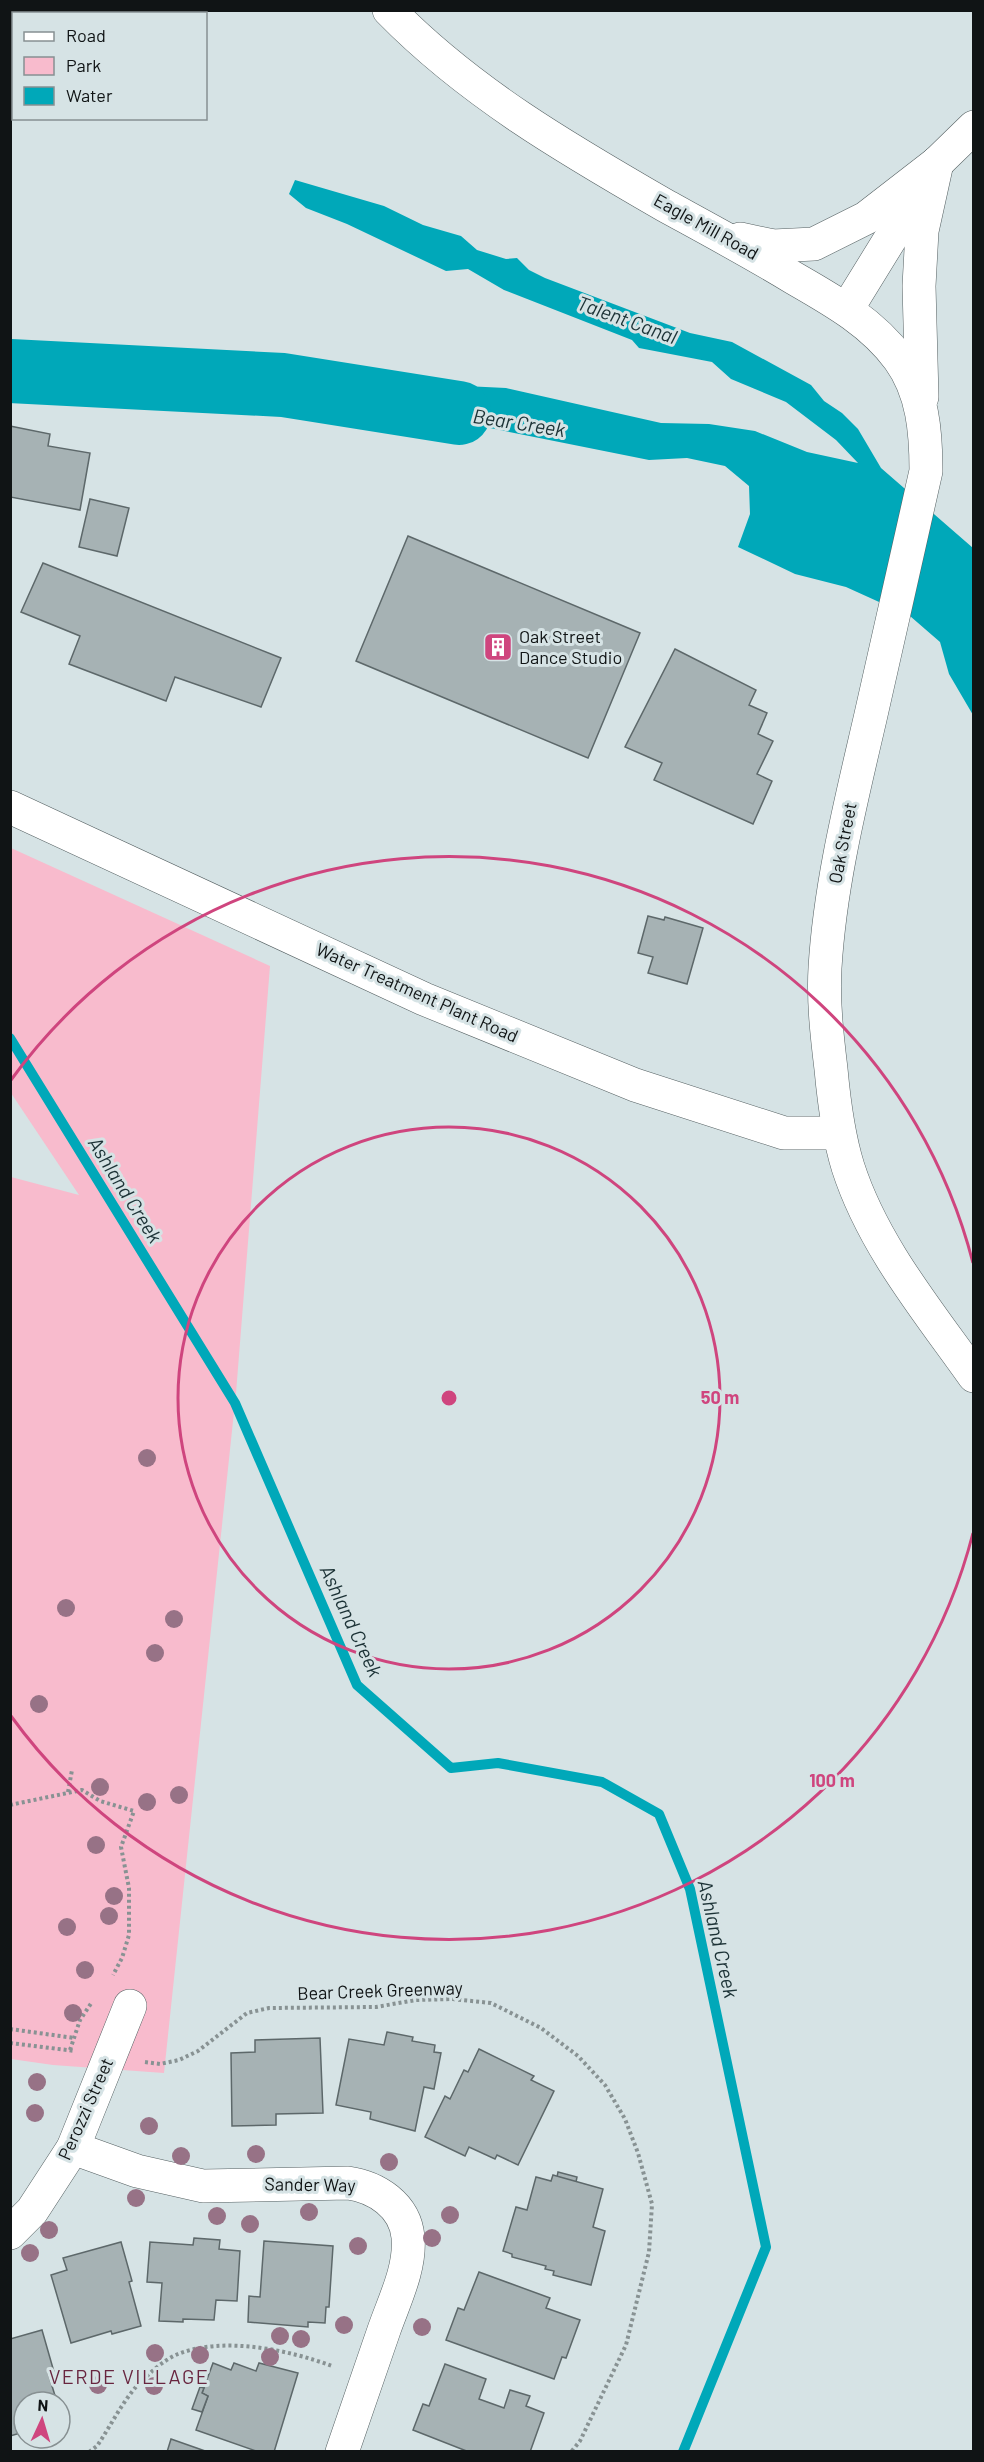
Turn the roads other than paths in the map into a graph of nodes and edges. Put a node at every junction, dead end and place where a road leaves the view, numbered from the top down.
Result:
1 (389, 10) edge
2 (974, 127) edge
3 (937, 163) junction
4 (721, 235) junction
5 (847, 309) junction
6 (923, 416) junction
7 (10, 807) edge
8 (838, 1133) junction
9 (974, 1376) edge
10 (130, 2006) dead end
11 (73, 2148) junction
12 (10, 2233) edge
13 (342, 2451) edge

1 - 4 street, Eagle Mill Road
2 - 3 street
3 - 4 street
3 - 5 street
3 - 6 street
4 - 5 street, Eagle Mill Road
5 - 6 street, Oak Street
6 - 8 street, Oak Street
7 - 8 street, Water Treatment Plant Road
8 - 9 street, Oak Street
10 - 11 street, Perozzi Street
11 - 12 street, Perozzi Street
11 - 13 street, Sander Way

